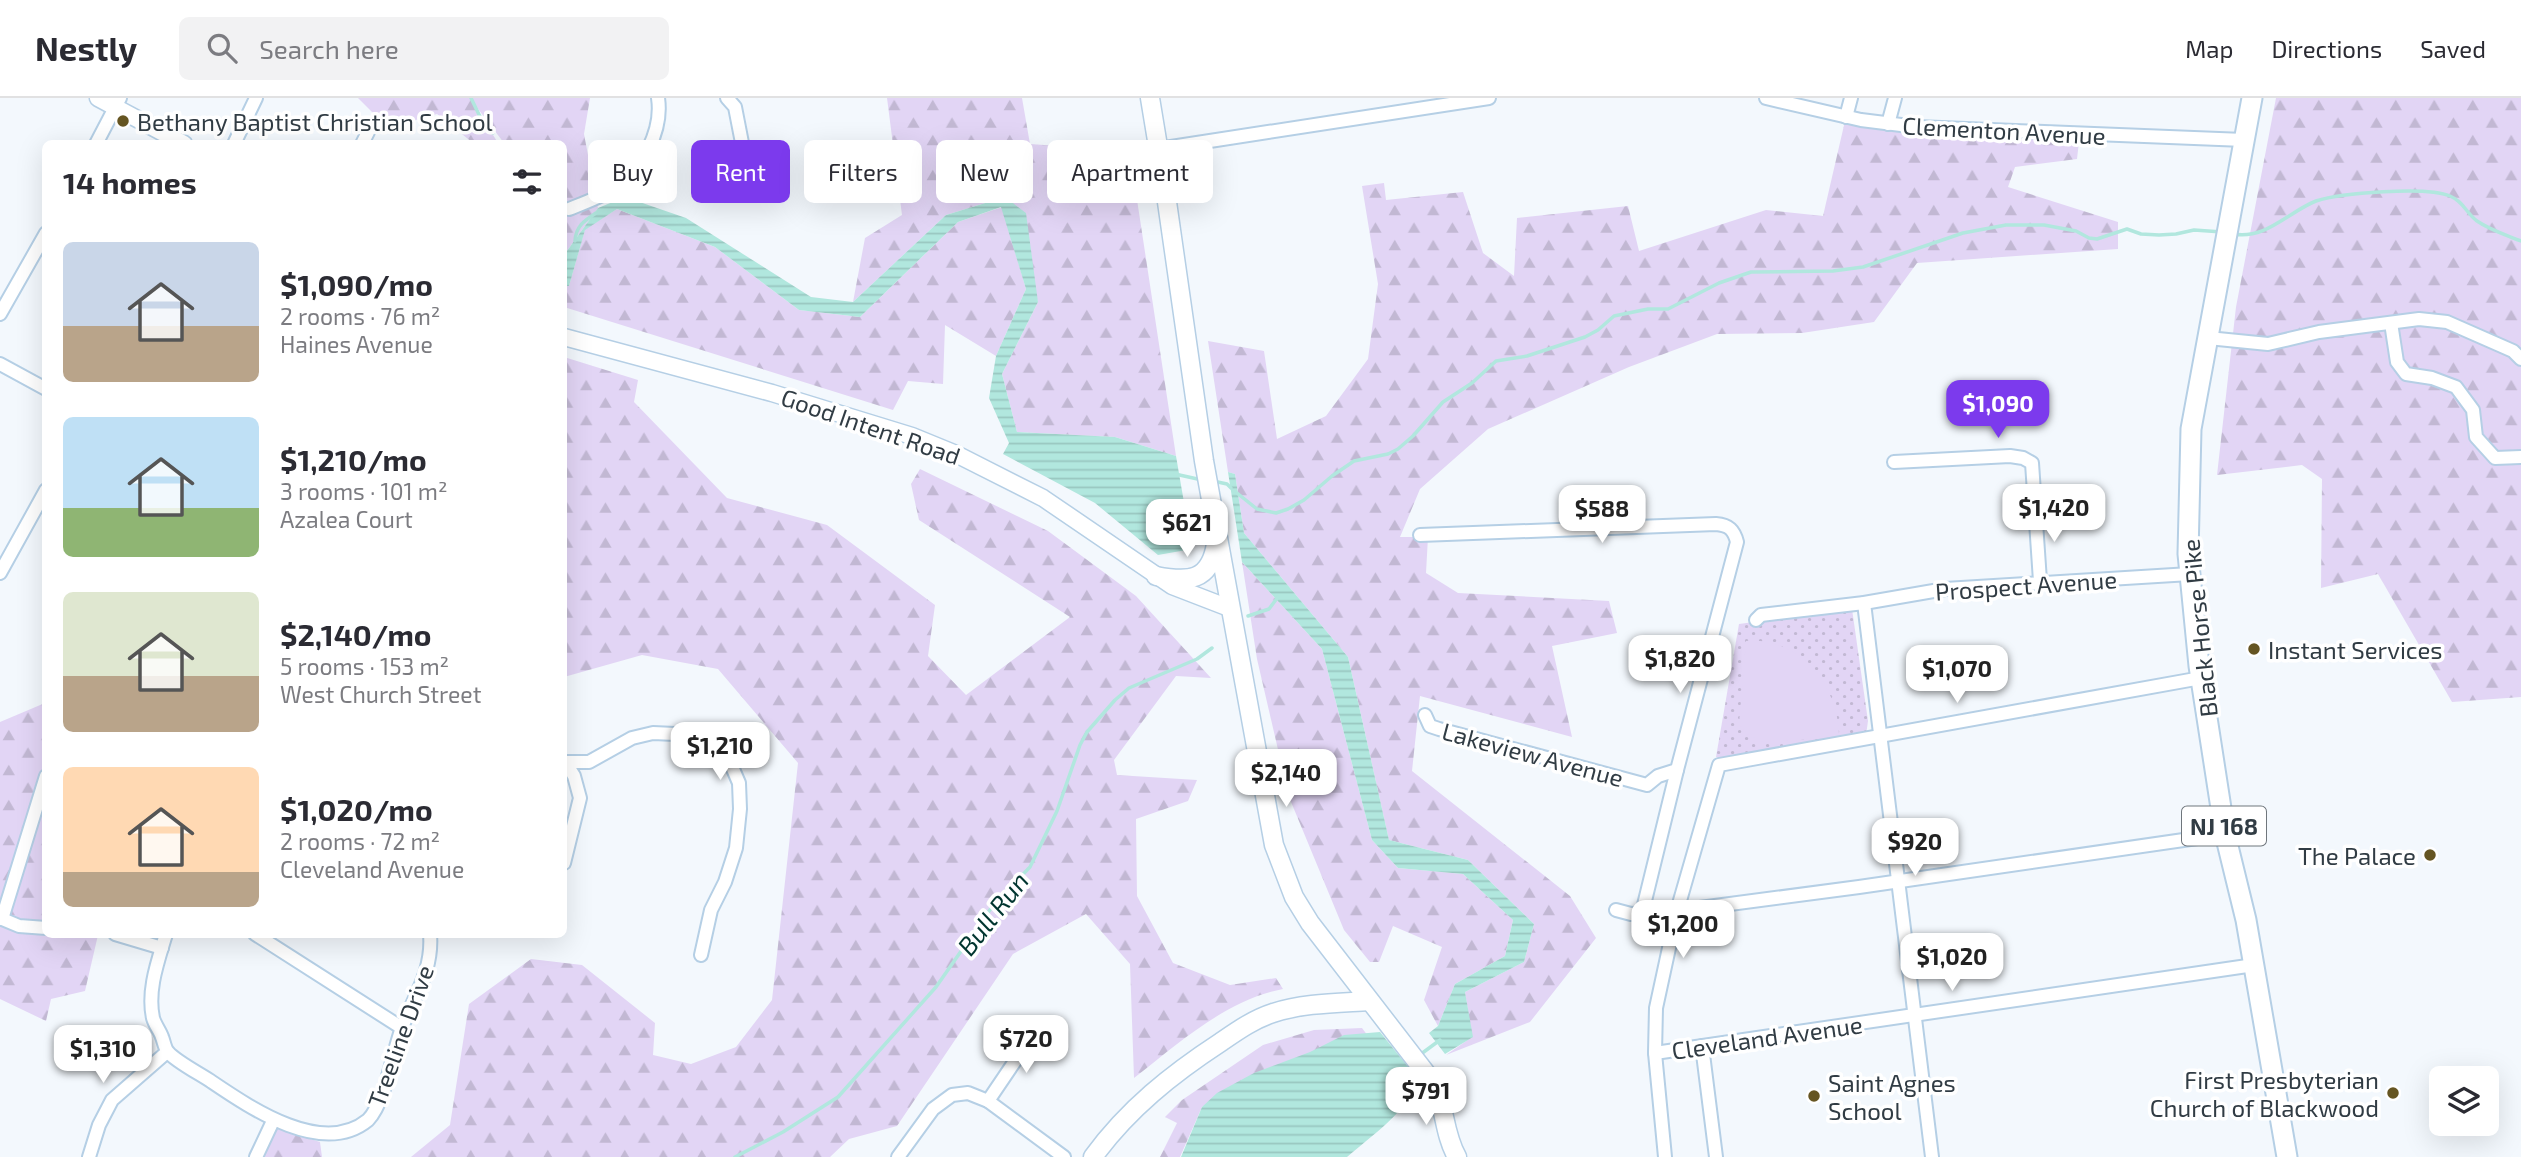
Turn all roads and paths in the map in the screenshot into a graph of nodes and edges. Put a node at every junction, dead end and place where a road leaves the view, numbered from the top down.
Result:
1 (98, 98) edge
2 (256, 98) edge
3 (658, 98) edge
4 (727, 98) edge
5 (1150, 98) edge
6 (1489, 98) edge
7 (1766, 98) edge
8 (1851, 98) edge
9 (1895, 98) edge
10 (2252, 98) edge
11 (118, 103) edge
12 (1846, 117) junction
13 (1888, 124) junction
14 (370, 128) dead end
15 (98, 140) edge
16 (178, 140) edge
17 (236, 140) edge
18 (364, 140) edge
19 (741, 140) edge
20 (1157, 140) edge
21 (2244, 140) junction
22 (1213, 141) edge
23 (1166, 203) edge
24 (569, 209) dead end
25 (42, 240) edge
26 (0, 314) edge
27 (2391, 323) junction
28 (567, 338) edge
29 (2208, 338) junction
30 (2521, 359) edge
31 (0, 364) edge
32 (42, 387) edge
33 (2521, 457) edge
34 (1894, 462) dead end
35 (42, 497) edge
36 (1420, 535) dead end
37 (1217, 537) junction
38 (0, 573) edge
39 (2190, 573) junction
40 (1156, 576) junction
41 (2040, 581) junction
42 (1864, 603) junction
43 (1229, 608) junction
44 (1756, 620) dead end
45 (2201, 678) junction
46 (1425, 715) dead end
47 (1881, 735) junction
48 (567, 763) edge
49 (567, 766) edge
50 (1677, 770) junction
51 (42, 789) edge
52 (2225, 834) junction
53 (567, 851) edge
54 (1898, 881) junction
55 (1616, 910) dead end
56 (1677, 911) junction
57 (1642, 913) junction
58 (1, 919) edge
59 (42, 928) edge
60 (128, 938) edge
61 (165, 938) edge
62 (261, 938) edge
63 (429, 938) edge
64 (162, 948) junction
65 (701, 954) dead end
66 (2254, 965) junction
67 (1369, 1001) junction
68 (1915, 1015) junction
69 (402, 1028) junction
70 (1036, 1030) dead end
71 (1702, 1046) junction
72 (167, 1052) junction
73 (1655, 1053) junction
74 (988, 1101) junction
75 (272, 1123) junction
76 (89, 1157) edge
77 (256, 1157) edge
78 (898, 1157) edge
79 (1064, 1157) edge
80 (1093, 1157) edge
81 (1457, 1157) edge
82 (1665, 1157) edge
83 (1716, 1157) edge
84 (1932, 1157) edge
85 (2287, 1157) edge

1 - 11 street
2 - 17 street
3 - 24 street
4 - 19 street
5 - 20 main road
6 - 22 street
7 - 12 street, Clementon Avenue
8 - 12 street
9 - 13 street
10 - 21 main road, Black Horse Pike / NJ 168
11 - 15 street
11 - 16 street
12 - 13 street, Clementon Avenue
13 - 21 street, Clementon Avenue
14 - 18 street
21 - 29 main road, Black Horse Pike / NJ 168
23 - 37 main road
25 - 26 street
27 - 29 street
27 - 30 street
27 - 33 street
28 - 40 street, Good Intent Road
29 - 39 main road, Black Horse Pike / NJ 168
31 - 32 street
34 - 41 street
35 - 38 street
36 - 50 street
37 - 40 main road
37 - 43 main road
39 - 41 street, Prospect Avenue
39 - 45 main road, Black Horse Pike / NJ 168
40 - 43 street, Good Intent Road
41 - 42 street, Prospect Avenue
42 - 44 street, Prospect Avenue
42 - 47 street
43 - 67 main road
45 - 47 street
45 - 52 main road, Black Horse Pike / NJ 168
46 - 50 street, Lakeview Avenue
47 - 54 street
47 - 56 street
48 - 65 street
49 - 53 street
50 - 57 street
51 - 58 street
52 - 54 street
52 - 66 main road, Black Horse Pike / NJ 168
54 - 56 street
54 - 68 street
55 - 57 street
56 - 57 street
56 - 73 street
58 - 59 street
60 - 64 street
61 - 64 street
62 - 69 street
63 - 69 street, Treeline Drive
64 - 72 street
66 - 68 street, Cleveland Avenue
66 - 85 main road, Black Horse Pike / NJ 168
67 - 80 main road
67 - 81 main road
68 - 71 street, Cleveland Avenue
68 - 84 street
69 - 75 street, Treeline Drive
70 - 74 street
71 - 73 street, Cleveland Avenue
71 - 83 street
72 - 75 street, Treeline Drive
72 - 76 street
73 - 82 street
74 - 78 street
74 - 79 street
75 - 77 street

